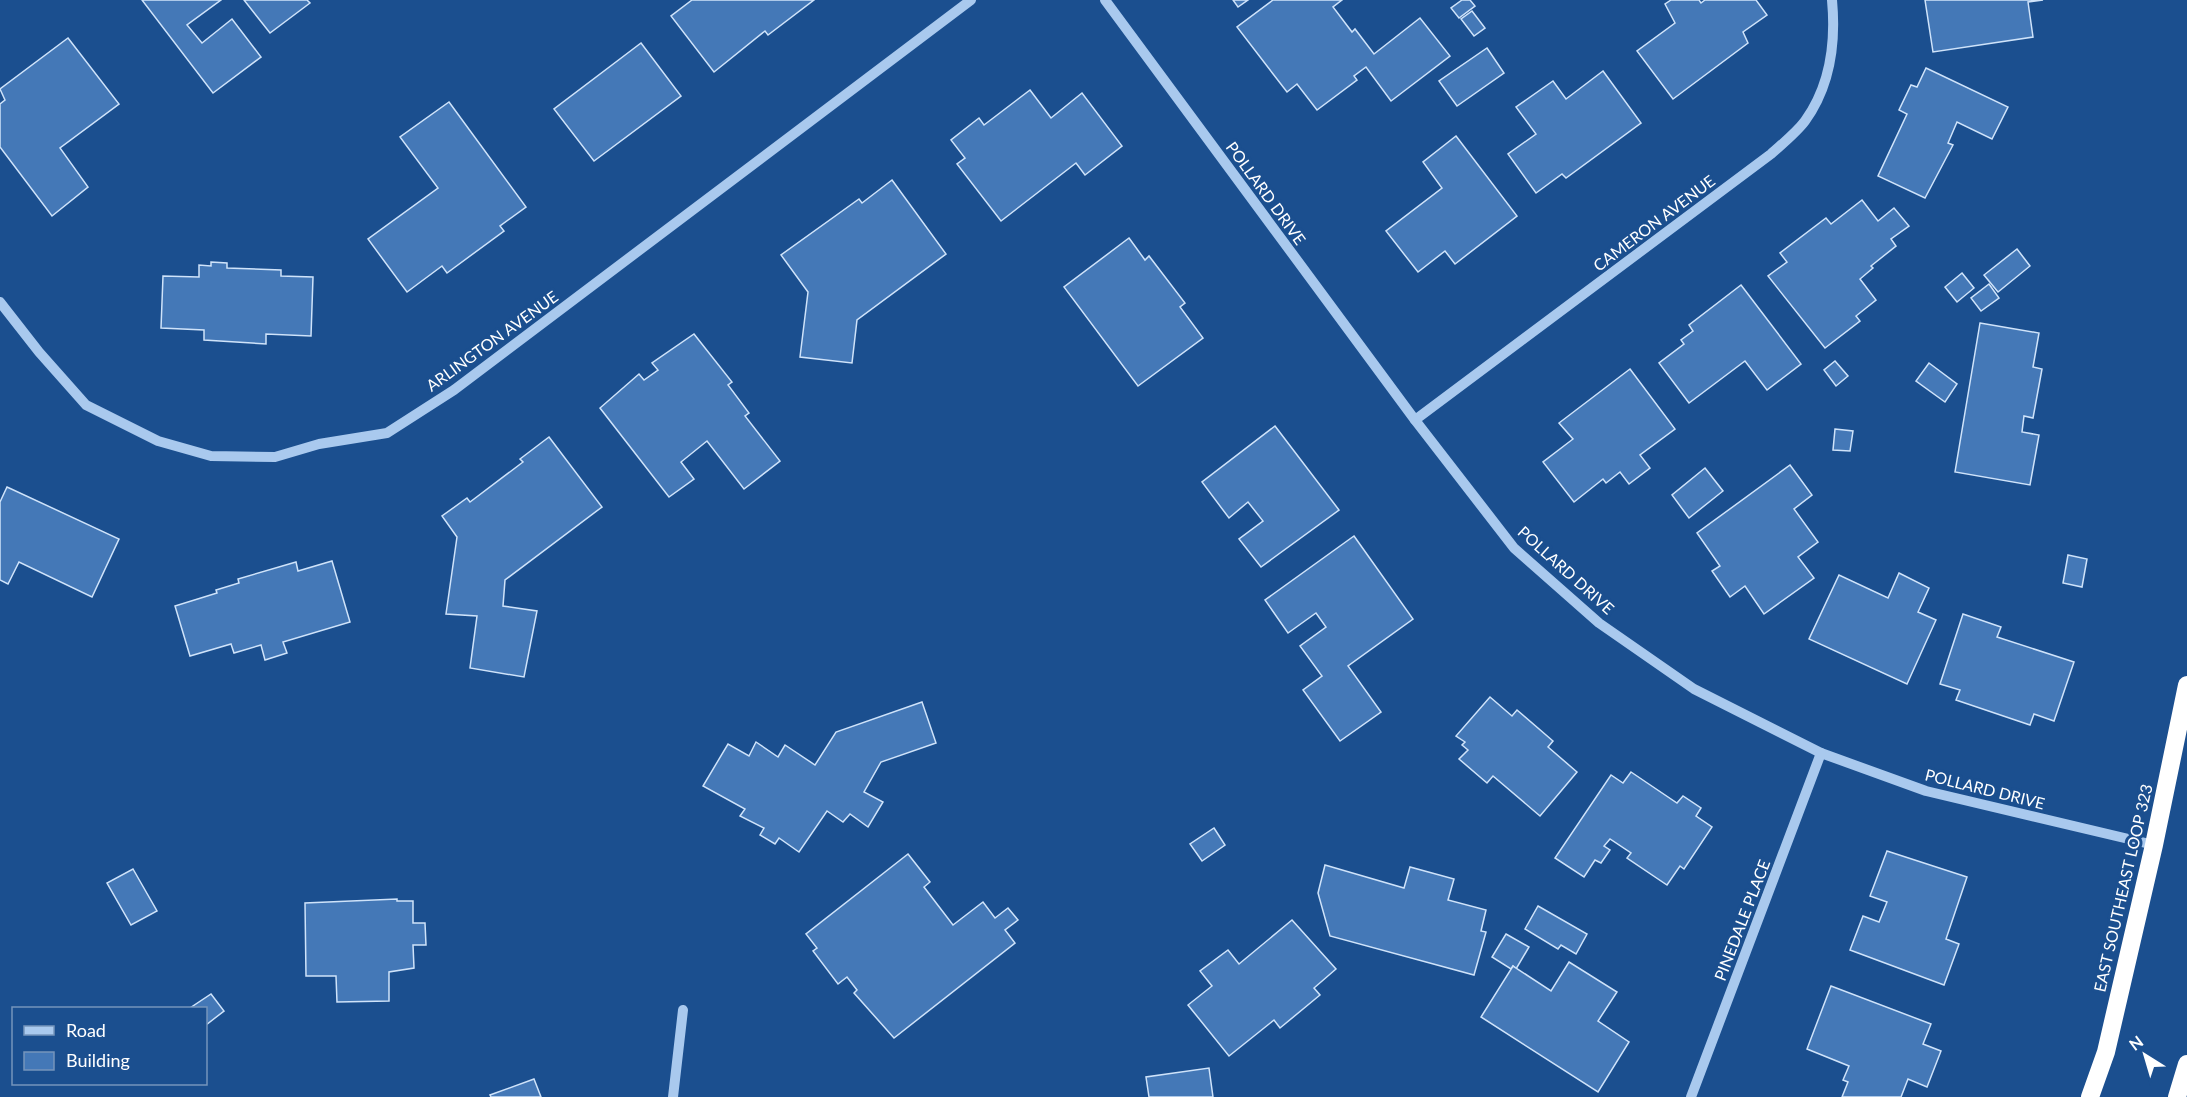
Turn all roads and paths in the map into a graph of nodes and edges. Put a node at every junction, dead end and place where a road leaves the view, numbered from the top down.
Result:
1 (971, 0) edge
2 (1105, 0) edge
3 (1832, 0) edge
4 (0, 302) edge
5 (1415, 420) junction
6 (2187, 685) edge
7 (1821, 753) junction
8 (2154, 845) junction
9 (683, 1010) dead end
10 (2187, 1064) edge
11 (674, 1097) edge
12 (1691, 1097) edge
13 (2090, 1097) edge
14 (2177, 1097) edge

1 - 4 street, ARLINGTON AVENUE
2 - 5 street, POLLARD DRIVE
3 - 5 street, CAMERON AVENUE
5 - 7 street, POLLARD DRIVE
6 - 8 highway, EAST SOUTHEAST LOOP 323
7 - 8 street, POLLARD DRIVE
7 - 12 street, PINEDALE PLACE
8 - 13 highway, EAST SOUTHEAST LOOP 323
9 - 11 street
10 - 14 highway

